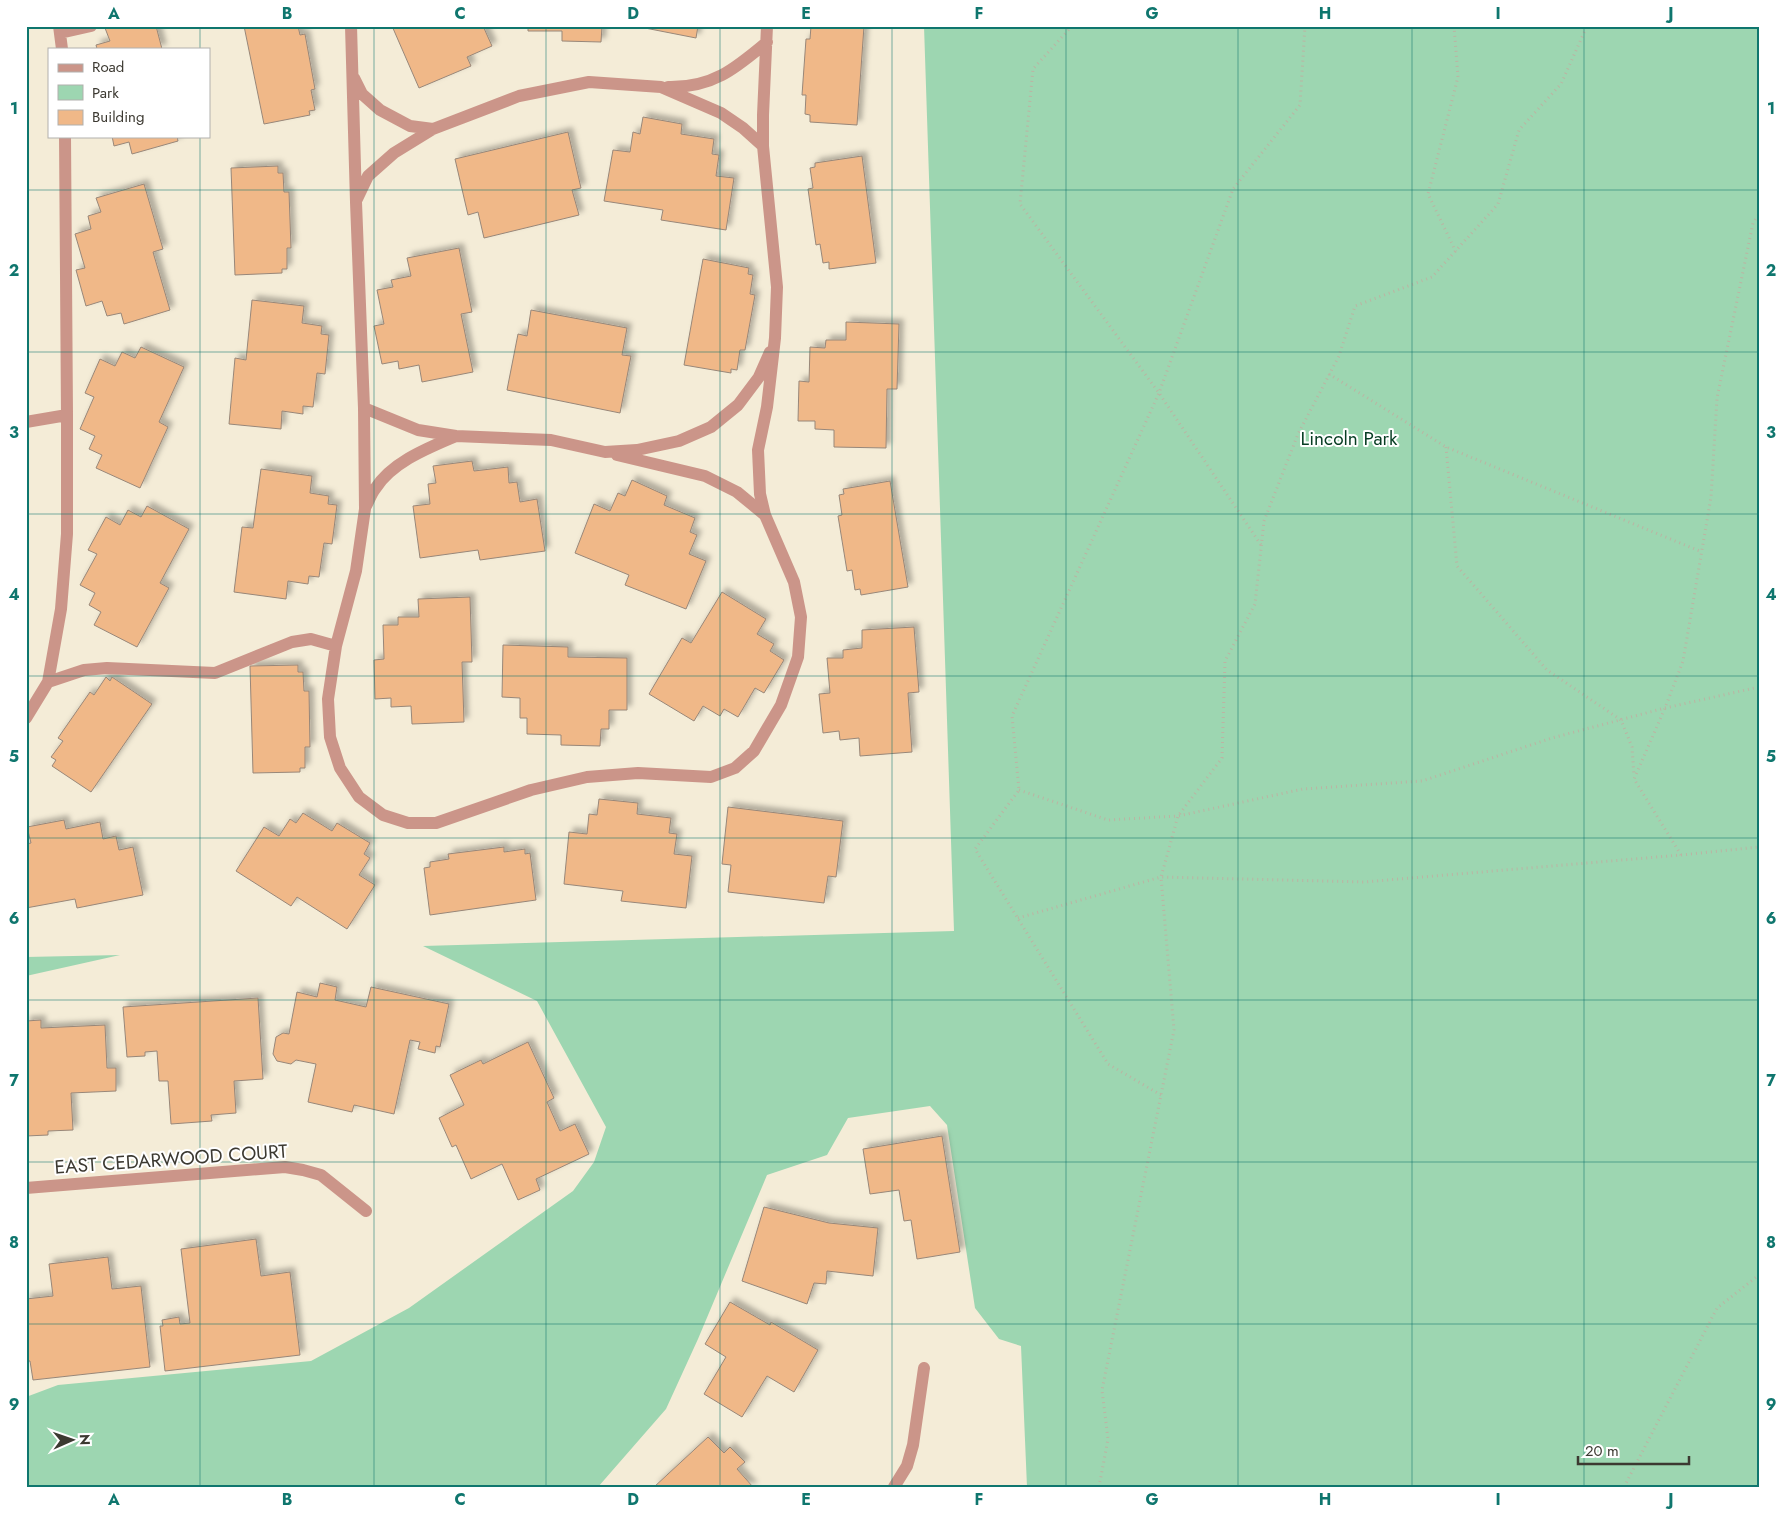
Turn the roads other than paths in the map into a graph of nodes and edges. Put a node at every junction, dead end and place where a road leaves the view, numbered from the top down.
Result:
1 (91, 26) edge
2 (352, 26) edge
3 (768, 26) edge
4 (60, 29) edge
5 (767, 42) junction
6 (62, 48) edge
7 (353, 76) junction
8 (661, 87) junction
9 (433, 128) junction
10 (65, 138) edge
11 (763, 146) junction
12 (356, 202) junction
13 (775, 338) junction
14 (364, 408) junction
15 (67, 415) junction
16 (26, 422) edge
17 (456, 436) junction
18 (605, 452) junction
19 (365, 510) junction
20 (765, 515) junction
21 (336, 646) junction
22 (48, 682) junction
23 (26, 718) edge
24 (26, 1188) edge
25 (366, 1211) dead end
26 (924, 1368) dead end
27 (894, 1487) edge

1 - 4 street
2 - 7 street
3 - 5 street
4 - 6 street
5 - 8 street
5 - 11 street
7 - 9 street
7 - 12 street
8 - 9 street
8 - 11 street
9 - 12 street
10 - 15 street
11 - 13 street
12 - 14 street
13 - 18 street
13 - 20 street
14 - 17 street
14 - 19 street
15 - 16 street
15 - 22 street
17 - 18 street
17 - 19 street
18 - 20 street
19 - 21 street
20 - 21 street
21 - 22 street
22 - 23 street
24 - 25 street, EAST CEDARWOOD COURT
26 - 27 street

